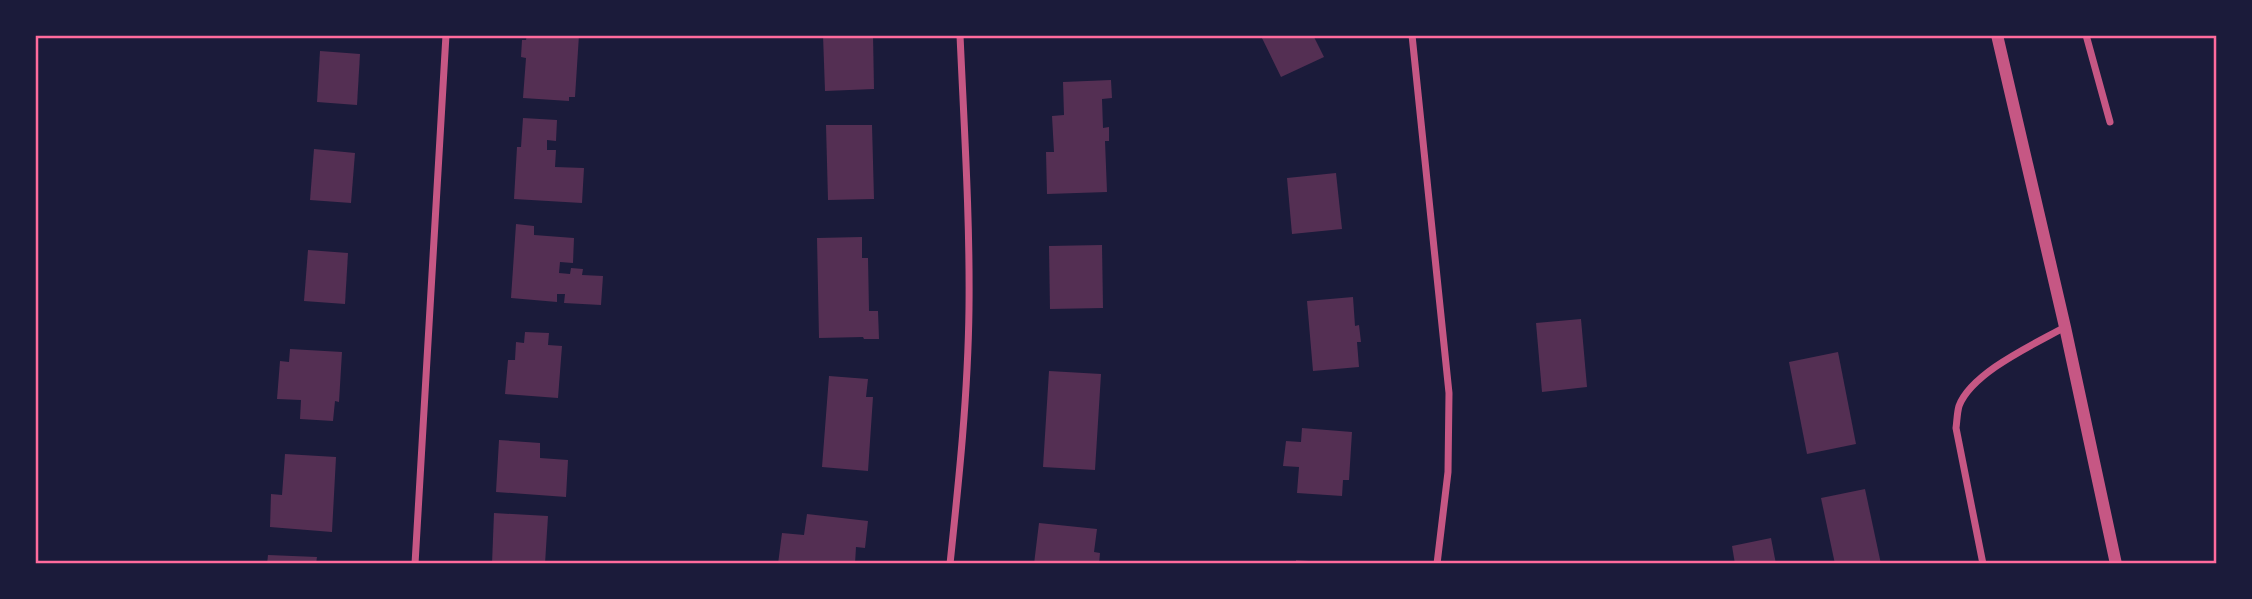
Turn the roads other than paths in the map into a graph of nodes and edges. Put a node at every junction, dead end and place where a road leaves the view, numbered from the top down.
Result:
1 (446, 35) edge
2 (960, 35) edge
3 (1412, 35) edge
4 (1997, 35) edge
5 (2086, 35) edge
6 (2110, 122) dead end
7 (2065, 327) junction
8 (415, 564) edge
9 (950, 564) edge
10 (1437, 564) edge
11 (1983, 564) edge
12 (2116, 564) edge

1 - 8 street
2 - 9 street
3 - 10 street
4 - 7 street
5 - 6 street
7 - 11 street
7 - 12 street

